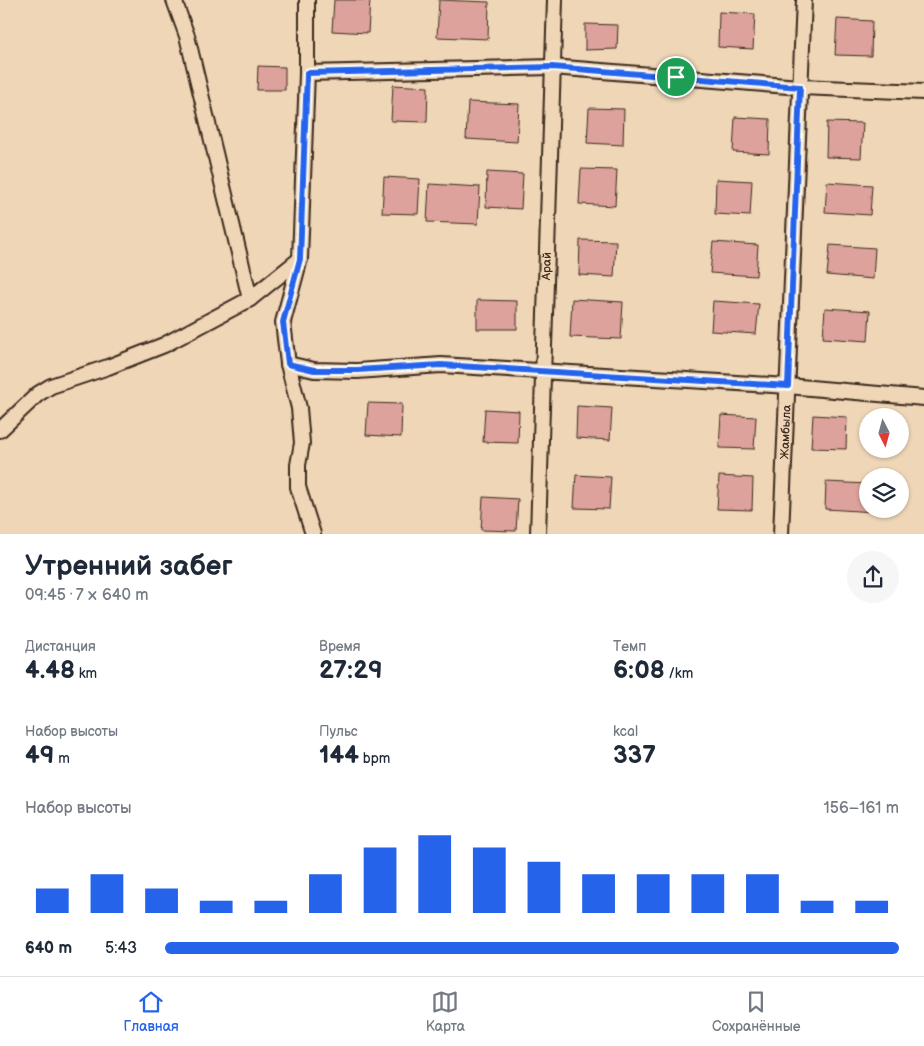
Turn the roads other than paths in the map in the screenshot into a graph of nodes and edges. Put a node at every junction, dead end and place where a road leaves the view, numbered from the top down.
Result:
1 (174, 0) edge
2 (308, 0) edge
3 (555, 0) edge
4 (804, 0) edge
5 (552, 67) junction
6 (307, 73) junction
7 (800, 87) junction
8 (924, 92) edge
9 (300, 259) junction
10 (250, 299) junction
11 (288, 364) junction
12 (544, 372) junction
13 (788, 386) junction
14 (924, 398) edge
15 (0, 430) edge
16 (313, 534) edge
17 (538, 534) edge
18 (782, 534) edge

1 - 10 street
2 - 6 street
3 - 5 street, Арай
4 - 7 street, Жамбыла
5 - 6 street
5 - 7 street
5 - 12 street, Арай
6 - 9 street
7 - 8 street
7 - 13 street, Жамбыла
9 - 10 street
9 - 11 street
10 - 15 street
11 - 12 street
11 - 16 street
12 - 13 street
12 - 17 street, Арай
13 - 14 street
13 - 18 street, Жамбыла

